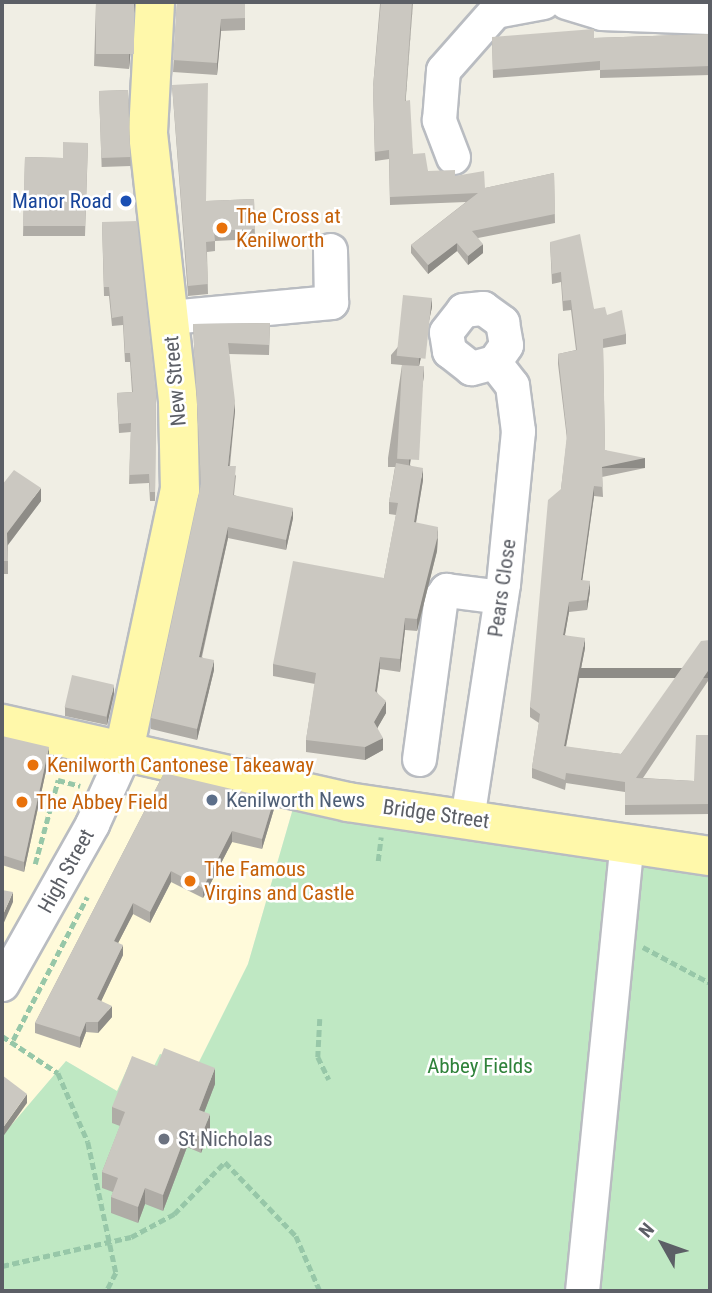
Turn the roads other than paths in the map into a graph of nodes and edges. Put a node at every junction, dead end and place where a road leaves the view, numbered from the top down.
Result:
1 (155, 2) edge
2 (543, 2) edge
3 (566, 2) edge
4 (491, 6) edge
5 (600, 7) edge
6 (710, 17) edge
7 (453, 157) dead end
8 (330, 250) dead end
9 (170, 317) junction
10 (494, 362) dead end
11 (501, 597) junction
12 (2, 724) edge
13 (123, 755) junction
14 (419, 759) dead end
15 (467, 818) junction
16 (710, 856) edge
17 (625, 860) dead end
18 (2, 984) edge
19 (582, 1291) edge

1 - 9 main road, New Street
2 - 4 street
3 - 5 street
4 - 7 street
5 - 6 street
8 - 9 street
9 - 13 main road, New Street
10 - 11 street, Pears Close
11 - 14 street
11 - 15 street, Pears Close
12 - 13 main road, Bridge Street
13 - 15 main road, Bridge Street
13 - 18 street, High Street
15 - 16 main road, Bridge Street
17 - 19 street

